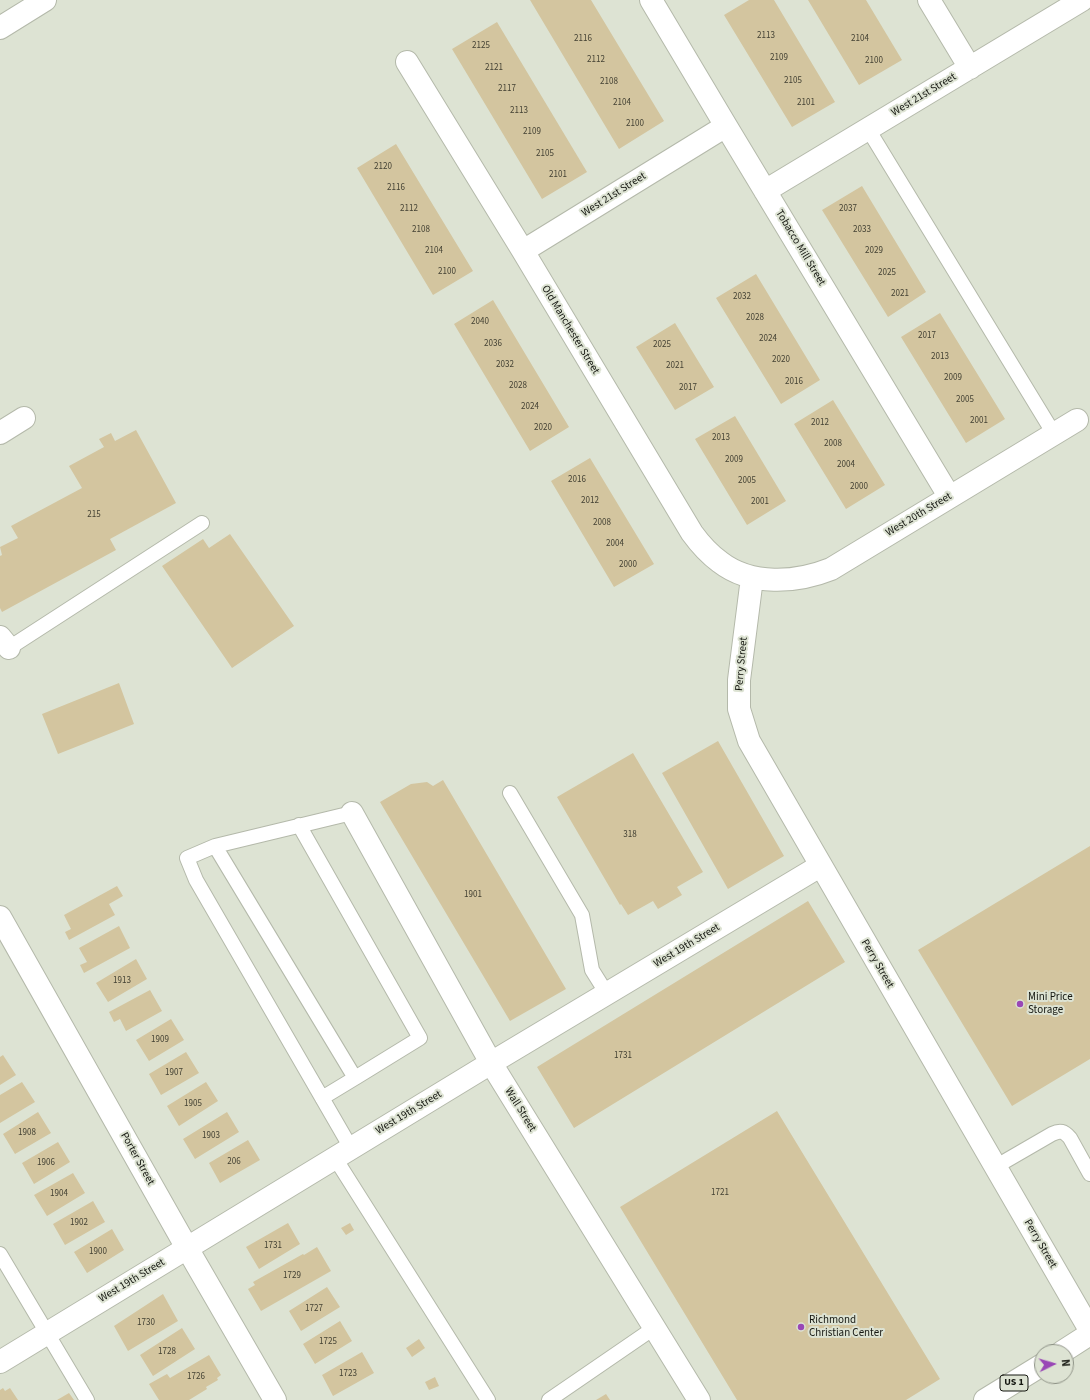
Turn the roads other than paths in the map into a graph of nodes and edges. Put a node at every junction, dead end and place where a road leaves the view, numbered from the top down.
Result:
1 (45, 0) edge
2 (651, 0) edge
3 (929, 0) edge
4 (1077, 1) edge
5 (0, 28) edge
6 (407, 62) dead end
7 (970, 68) junction
8 (726, 126) junction
9 (868, 128) junction
10 (765, 191) junction
11 (523, 250) junction
12 (24, 418) dead end
13 (1077, 420) dead end
14 (0, 433) edge
15 (1054, 434) junction
16 (949, 496) junction
17 (202, 523) dead end
18 (752, 578) junction
19 (4, 642) edge
20 (510, 793) dead end
21 (352, 813) joint
22 (299, 825) junction
23 (215, 846) junction
24 (820, 866) junction
25 (0, 917) edge
26 (606, 994) junction
27 (491, 1063) junction
28 (355, 1078) junction
29 (322, 1098) junction
30 (343, 1153) junction
31 (995, 1167) junction
32 (1090, 1174) edge
33 (187, 1248) junction
34 (0, 1254) edge
35 (654, 1328) junction
36 (1090, 1330) edge
37 (48, 1332) junction
38 (1090, 1334) edge
39 (1074, 1344) edge
40 (0, 1362) edge
41 (1034, 1370) edge
42 (87, 1400) edge
43 (275, 1400) edge
44 (488, 1400) edge
45 (549, 1400) edge
46 (699, 1400) edge
47 (985, 1400) edge

1 - 5 street
2 - 8 street, Tobacco Mill Street
3 - 7 street
4 - 7 street, West 21st Street
6 - 11 street, Old Manchester Street
7 - 9 street, West 21st Street
8 - 10 street, Tobacco Mill Street
8 - 11 street, West 21st Street
9 - 10 street, West 21st Street
9 - 15 lane
10 - 16 street, Tobacco Mill Street
11 - 18 street, Old Manchester Street
12 - 14 street
13 - 15 street, West 20th Street
15 - 16 street, West 20th Street
16 - 18 street, West 20th Street
17 - 19 lane
18 - 24 street, Perry Street
20 - 26 lane
21 - 22 lane
21 - 27 street, Wall Street
22 - 23 lane
22 - 28 lane
23 - 28 lane
23 - 29 lane
24 - 26 street, West 19th Street
24 - 31 street, Perry Street
25 - 33 street, Porter Street
26 - 27 street, West 19th Street
27 - 30 street, West 19th Street
27 - 35 street, Wall Street
28 - 29 lane
29 - 30 lane
30 - 33 street, West 19th Street
30 - 44 lane
31 - 32 lane
31 - 36 street, Perry Street
33 - 37 street, West 19th Street
33 - 43 street, Porter Street
34 - 37 lane
35 - 45 lane
35 - 46 street, Wall Street
37 - 40 street, West 19th Street
37 - 42 lane
38 - 39 street
41 - 47 street, US 1

